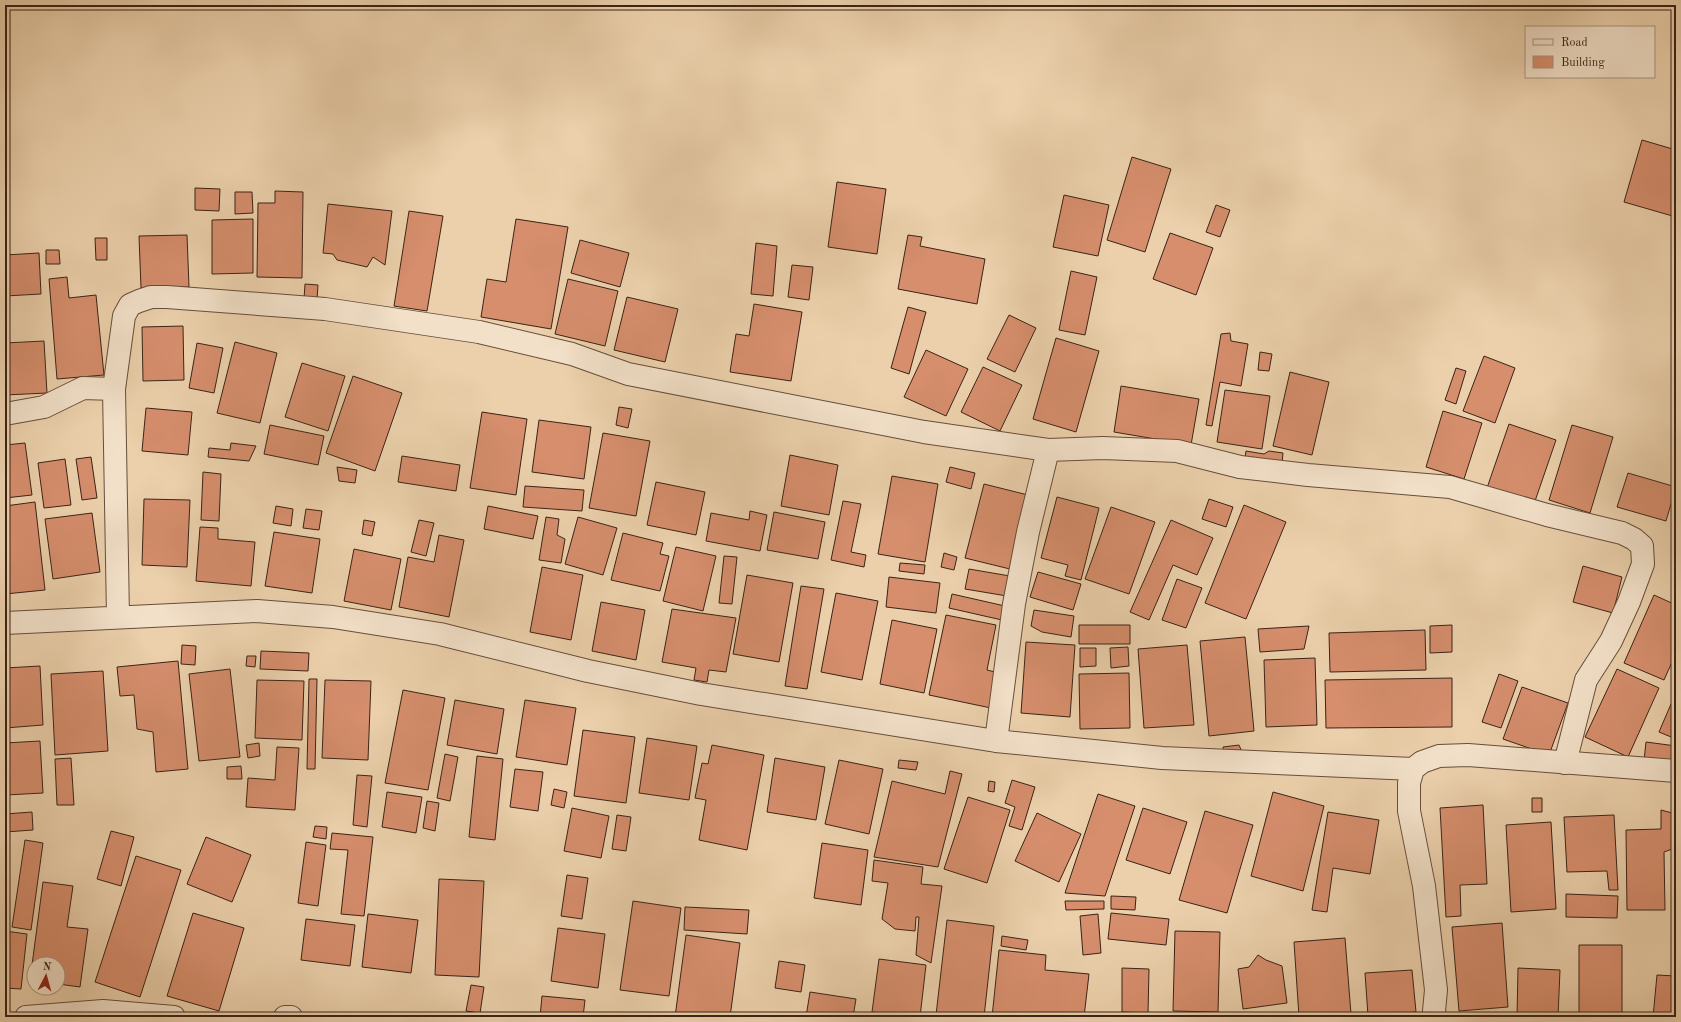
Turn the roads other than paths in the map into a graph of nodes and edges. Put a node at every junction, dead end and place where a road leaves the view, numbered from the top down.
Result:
1 (114, 389) junction
2 (5, 414) edge
3 (1048, 450) junction
4 (118, 617) junction
5 (5, 623) edge
6 (996, 741) junction
7 (1566, 763) junction
8 (1413, 769) junction
9 (1676, 770) edge
10 (101, 1014) edge
11 (26, 1017) edge
12 (174, 1017) edge
13 (285, 1017) edge
14 (291, 1017) edge
15 (1435, 1017) edge

1 - 2 street
1 - 3 street
1 - 4 street
3 - 6 street
3 - 7 street
4 - 5 street
4 - 6 street
6 - 8 street
7 - 8 street
7 - 9 street
8 - 15 street
10 - 11 street
10 - 12 street
13 - 14 street

